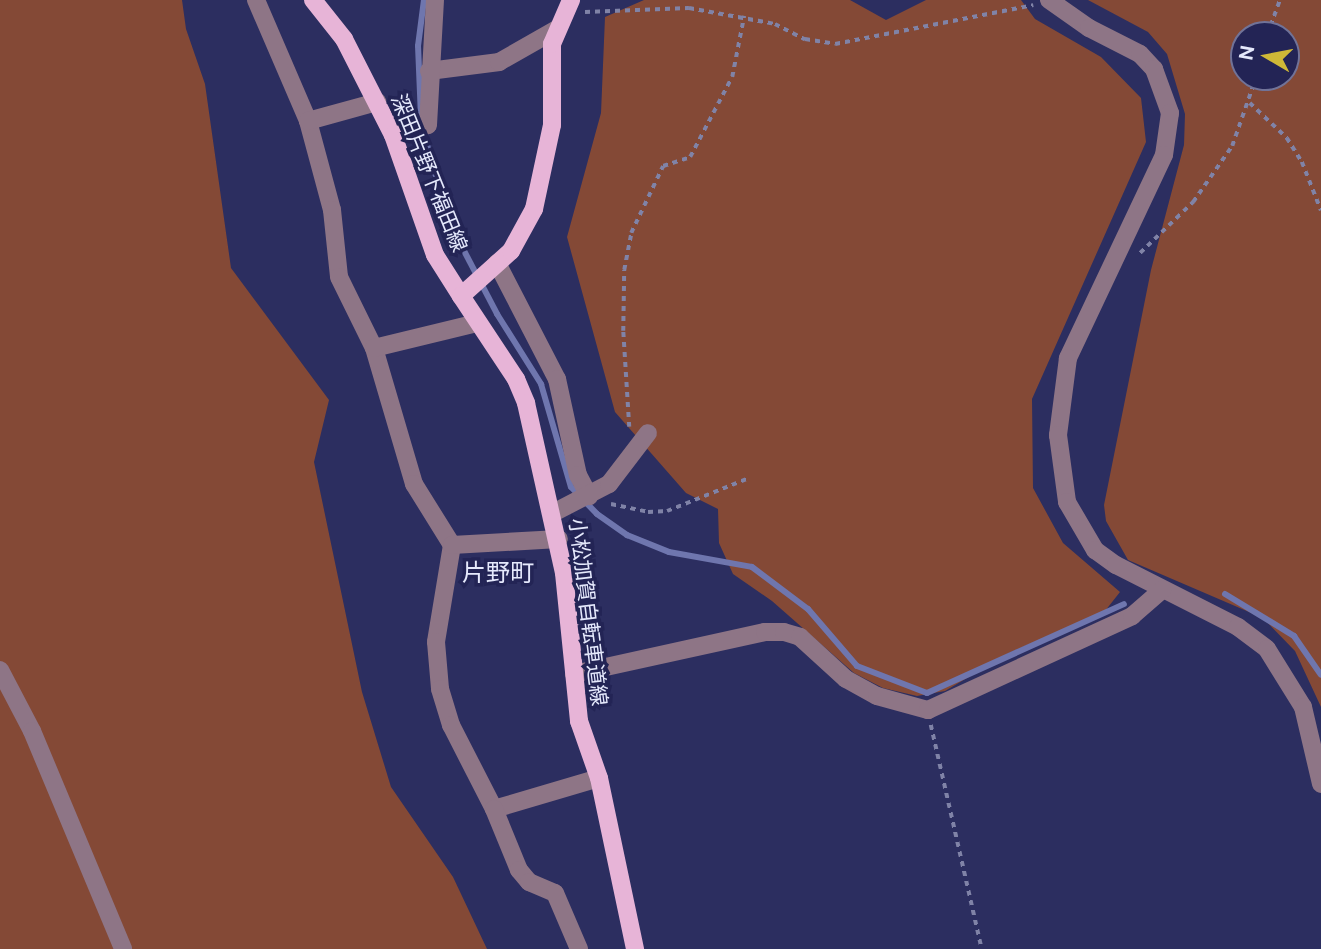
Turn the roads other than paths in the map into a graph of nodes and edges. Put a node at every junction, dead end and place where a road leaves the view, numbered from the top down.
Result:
1 (256, 0) edge
2 (313, 0) edge
3 (435, 0) edge
4 (1050, 1) edge
5 (564, 15) edge
6 (429, 71) junction
7 (377, 102) junction
8 (309, 121) junction
9 (393, 135) junction
10 (497, 263) junction
11 (461, 296) junction
12 (477, 323) junction
13 (374, 348) junction
14 (648, 433) dead end
15 (589, 496) junction
16 (553, 513) junction
17 (559, 539) junction
18 (452, 545) junction
19 (1162, 590) junction
20 (0, 670) edge
21 (574, 674) junction
22 (599, 778) junction
23 (1321, 784) edge
24 (494, 809) junction
25 (123, 949) edge
26 (579, 949) edge
27 (635, 949) edge

1 - 8 street
2 - 7 main road, 深田片野下福田線
3 - 6 street
4 - 19 street
5 - 6 street
5 - 10 main road, 深田片野下福田線
6 - 9 street
7 - 8 street
7 - 9 main road, 深田片野下福田線
8 - 13 street
9 - 11 main road, 深田片野下福田線
10 - 11 main road, 深田片野下福田線
10 - 15 street
11 - 12 main road, 小松加賀自転車道線
12 - 13 street
12 - 16 main road, 小松加賀自転車道線
13 - 18 street
14 - 15 street
15 - 16 street
16 - 17 main road, 小松加賀自転車道線
17 - 18 street
17 - 21 main road, 小松加賀自転車道線
18 - 24 street
19 - 21 street
19 - 23 street
20 - 25 street
21 - 22 main road, 小松加賀自転車道線
22 - 24 street
22 - 27 main road, 小松加賀自転車道線
24 - 26 street

